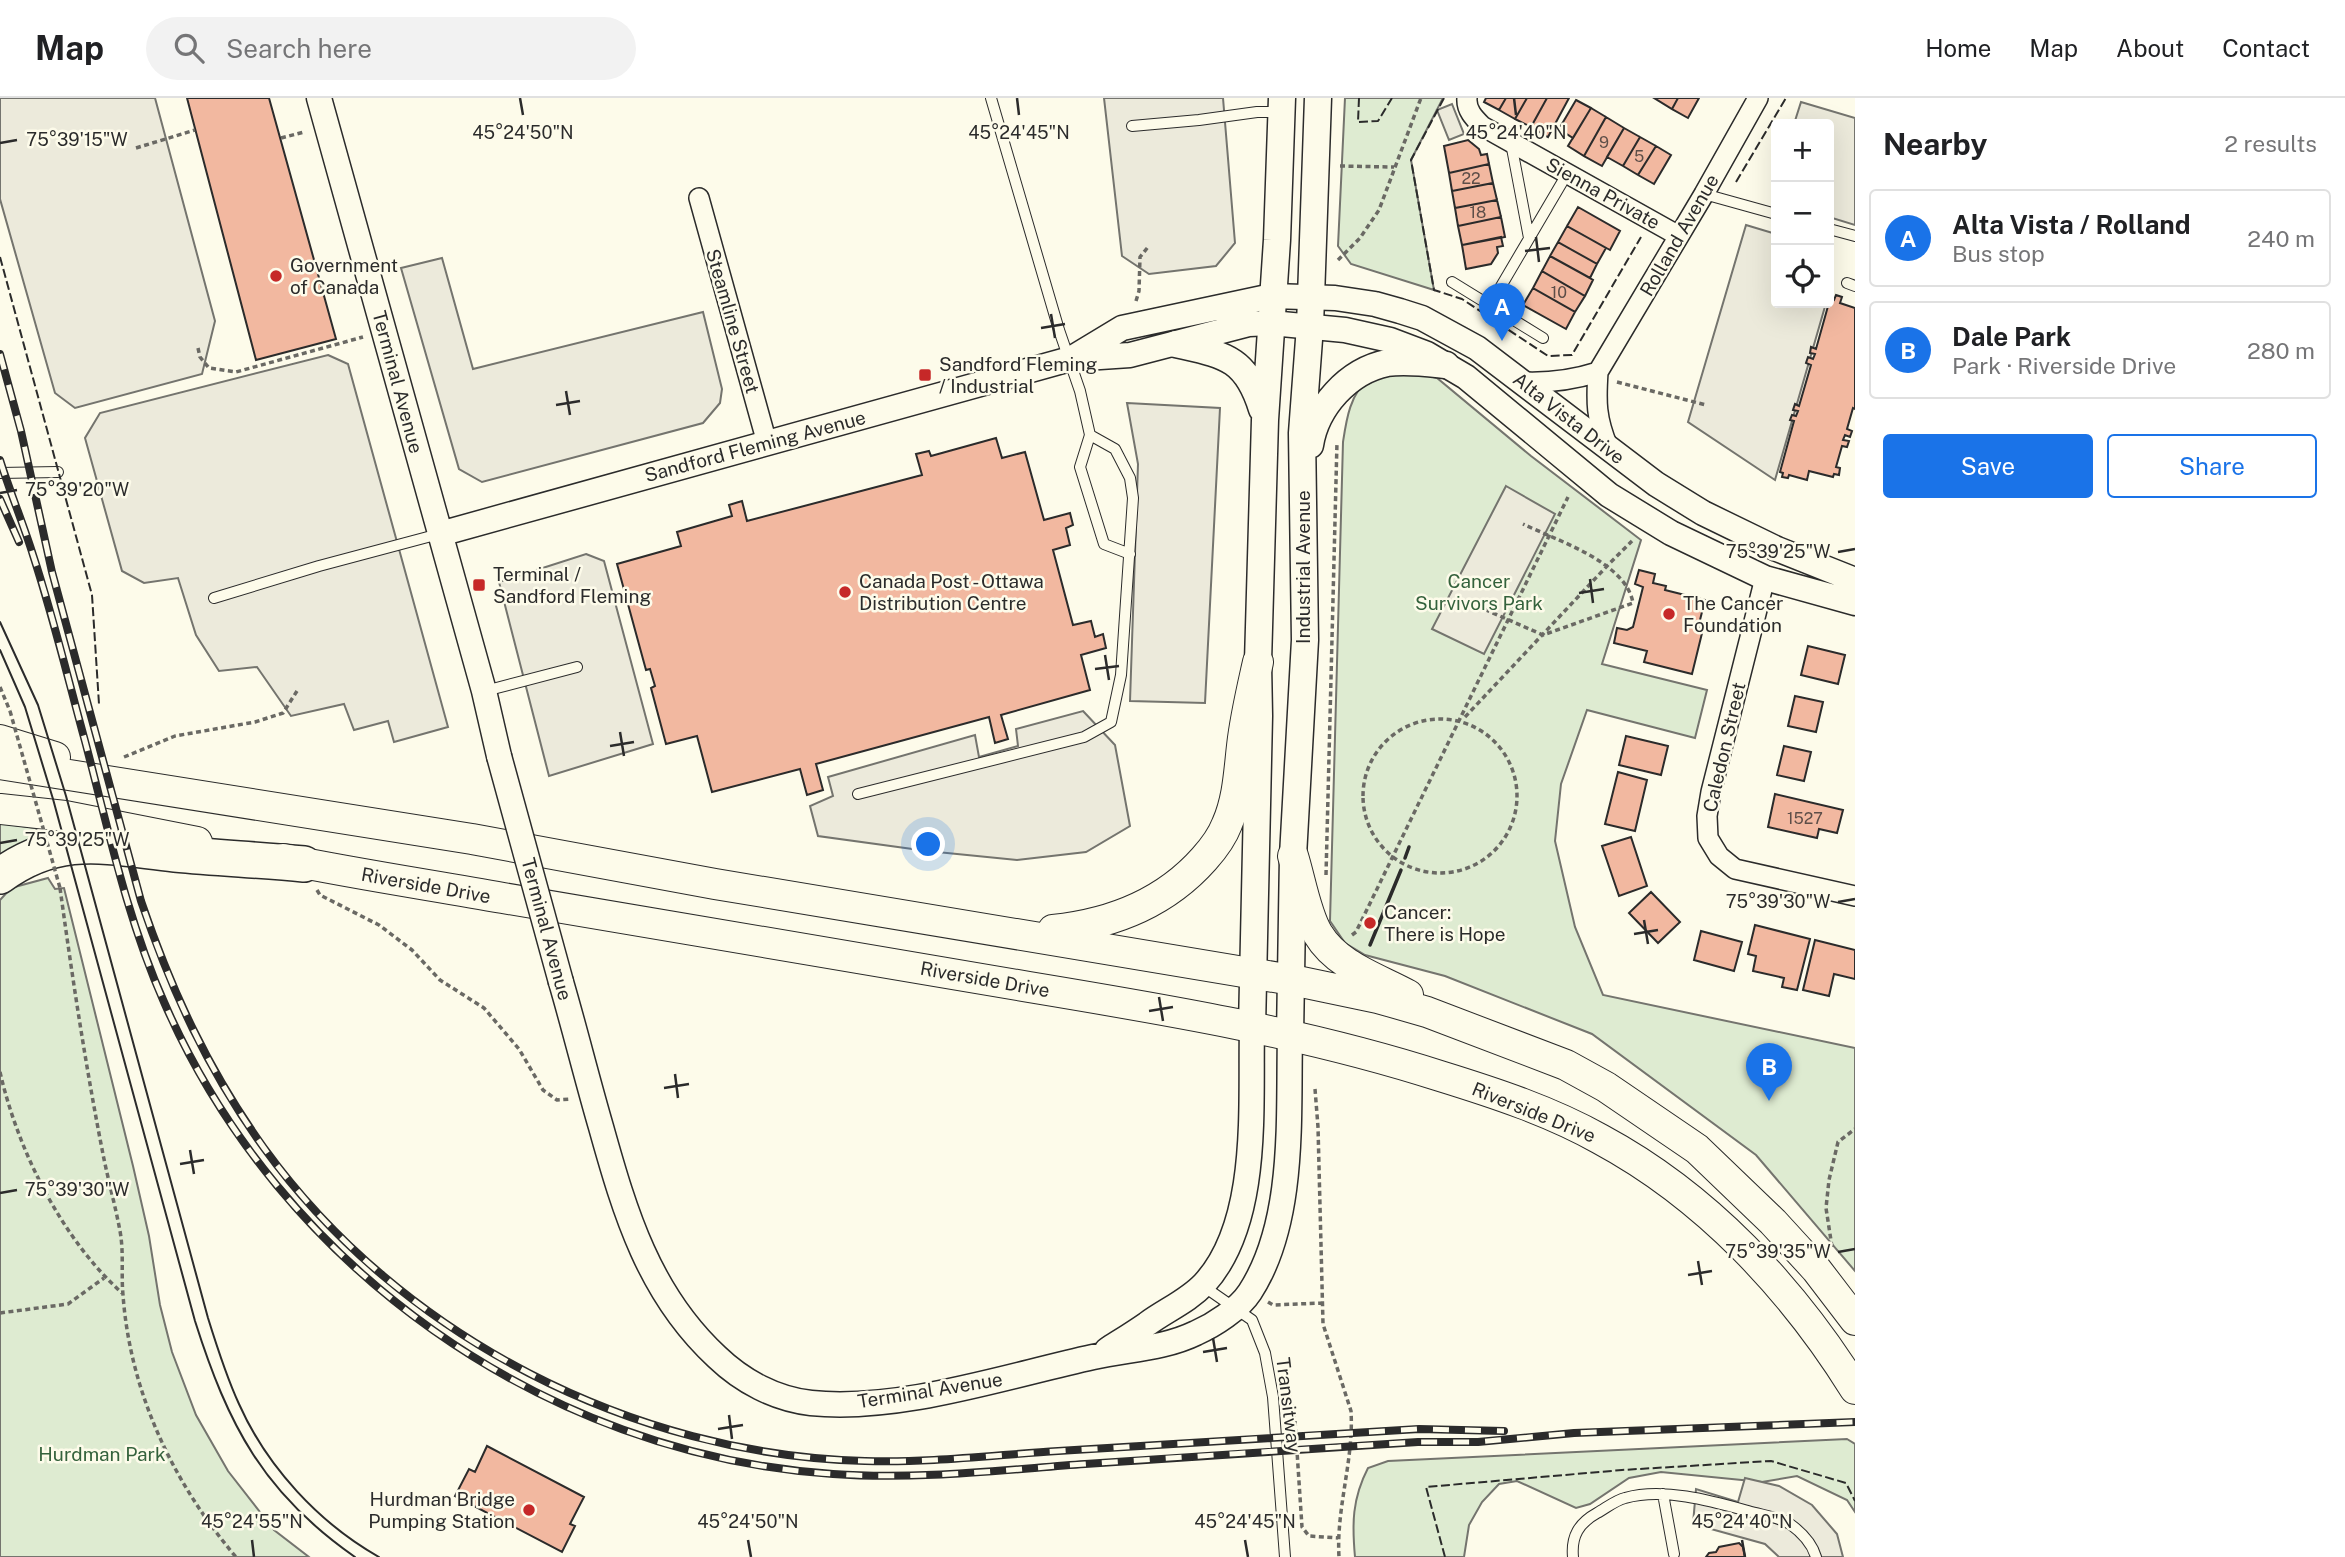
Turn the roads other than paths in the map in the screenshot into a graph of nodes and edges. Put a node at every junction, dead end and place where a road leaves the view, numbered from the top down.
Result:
1 (319, 98) edge
2 (991, 98) edge
3 (1318, 98) edge
4 (1467, 98) edge
5 (1758, 98) edge
6 (1282, 105) edge
7 (1132, 126) dead end
8 (1511, 143) junction
9 (1567, 174) junction
10 (1704, 194) junction
11 (699, 198) dead end
12 (1771, 213) edge
13 (1834, 230) edge
14 (1679, 236) junction
15 (1855, 236) edge
16 (1529, 238) junction
17 (1452, 282) dead end
18 (1272, 296) junction
19 (1311, 296) junction
20 (1490, 306) junction
21 (1271, 323) junction
22 (1310, 326) junction
23 (1543, 338) dead end
24 (1176, 344) junction
25 (1070, 359) junction
26 (1446, 365) junction
27 (1598, 372) junction
28 (1524, 382) junction
29 (1265, 420) junction
30 (1090, 435) junction
31 (767, 443) junction
32 (1608, 447) junction
33 (58, 472) dead end
34 (0, 473) edge
35 (1303, 503) junction
36 (440, 534) junction
37 (1130, 554) junction
38 (1765, 578) junction
39 (1855, 580) edge
40 (214, 598) dead end
41 (1855, 603) edge
42 (1258, 662) junction
43 (578, 667) dead end
44 (484, 691) junction
45 (0, 740) edge
46 (0, 764) edge
47 (149, 787) junction
48 (858, 794) dead end
49 (0, 809) edge
50 (1293, 856) junction
51 (0, 876) edge
52 (310, 876) junction
53 (1855, 896) edge
54 (1007, 931) junction
55 (1253, 974) junction
56 (1292, 980) junction
57 (1252, 1027) junction
58 (1471, 1027) junction
59 (1290, 1036) junction
60 (1202, 1285) junction
61 (1234, 1308) junction
62 (1855, 1320) edge
63 (1095, 1356) junction
64 (1855, 1389) edge
65 (1663, 1494) junction
66 (1674, 1554) dead end
67 (1285, 1557) edge
68 (1573, 1557) edge
69 (1816, 1557) edge

1 - 36 street, Terminal Avenue
2 - 25 lane
3 - 19 main road, Industrial Avenue
4 - 8 street, Sienna Private
5 - 10 street, Rolland Avenue
6 - 7 lane
6 - 18 main road, Industrial Avenue
8 - 9 street, Sienna Private
8 - 16 lane
9 - 14 street, Sienna Private
9 - 16 lane
10 - 12 lane
10 - 14 street, Rolland Avenue
11 - 31 street, Steamline Street
13 - 15 lane
14 - 27 street, Rolland Avenue
16 - 20 lane
17 - 20 lane
18 - 19 street, Alta Vista Drive
18 - 21 main road, Industrial Avenue
18 - 25 street, Sandford Fleming Avenue
19 - 22 main road, Industrial Avenue
19 - 28 street, Alta Vista Drive
20 - 23 lane
21 - 22 street, Alta Vista Drive
21 - 24 street, Sandford Fleming Avenue
21 - 29 main road, Industrial Avenue
22 - 26 street, Alta Vista Drive
22 - 35 main road, Industrial Avenue
24 - 25 street, Sandford Fleming Avenue
24 - 29 main road
25 - 30 lane
25 - 31 street, Sandford Fleming Avenue
26 - 35 main road
26 - 38 street, Alta Vista Drive
27 - 28 street
27 - 32 street, Rolland Avenue
28 - 32 street, Alta Vista Drive
29 - 42 main road, Industrial Avenue
30 - 37 lane
30 - 37 lane
31 - 36 street, Sandford Fleming Avenue
32 - 39 street, Alta Vista Drive
33 - 34 lane
35 - 50 main road, Industrial Avenue
36 - 40 lane
36 - 44 street, Terminal Avenue
37 - 48 lane
38 - 41 street, Alta Vista Drive
38 - 53 street, Caledon Street
42 - 54 main road
42 - 55 main road, Industrial Avenue
43 - 44 lane
44 - 63 street, Terminal Avenue, bridge
45 - 47 main road
46 - 47 main road
47 - 54 main road
49 - 52 main road, Riverside Drive
50 - 56 main road, Industrial Avenue
50 - 58 main road
51 - 52 highway
52 - 57 main road, Riverside Drive
54 - 55 main road
55 - 56 main road
55 - 57 main road, Industrial Avenue
56 - 58 main road
56 - 59 main road, Industrial Avenue
57 - 59 main road, Riverside Drive
57 - 60 street, Terminal Avenue
58 - 62 main road
59 - 61 street, Terminal Avenue
59 - 64 main road, Riverside Drive
60 - 61 lane, Transitway
60 - 63 street, Terminal Avenue
61 - 63 street, Terminal Avenue
61 - 67 lane, Transitway
65 - 66 lane
65 - 68 lane
65 - 69 lane

